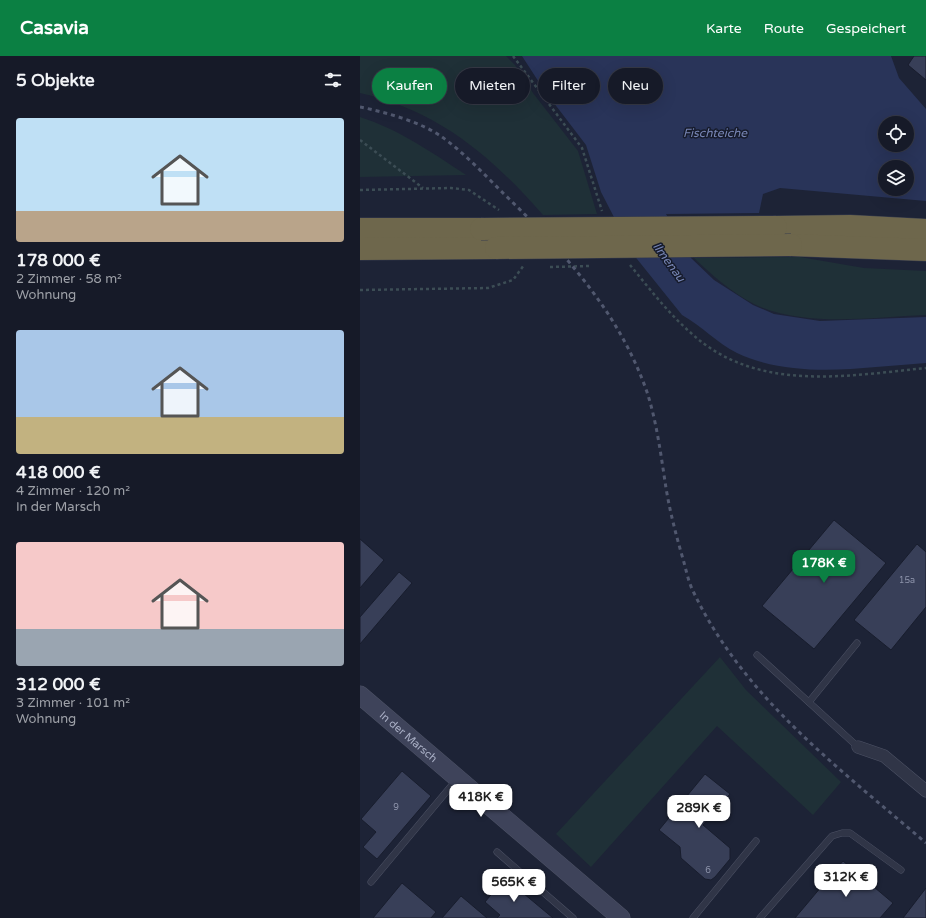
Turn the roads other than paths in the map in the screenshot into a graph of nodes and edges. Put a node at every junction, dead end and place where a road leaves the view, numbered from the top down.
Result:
1 (360, 229) edge
2 (926, 230) edge
3 (360, 249) edge
4 (926, 250) edge
5 (857, 643) dead end
6 (758, 655) dead end
7 (360, 695) edge
8 (809, 702) junction
9 (858, 747) joint
10 (458, 778) junction
11 (926, 791) edge
12 (756, 841) dead end
13 (497, 852) dead end
14 (901, 870) dead end
15 (371, 882) dead end
16 (573, 918) edge
17 (622, 918) edge
18 (693, 918) edge
19 (760, 918) edge

1 - 2 highway, bridge
3 - 4 highway, bridge
5 - 8 lane
6 - 8 lane
7 - 10 street, In der Marsch
8 - 9 lane
9 - 11 street
10 - 15 lane
10 - 17 street, In der Marsch
12 - 18 lane
13 - 16 lane
14 - 19 lane

